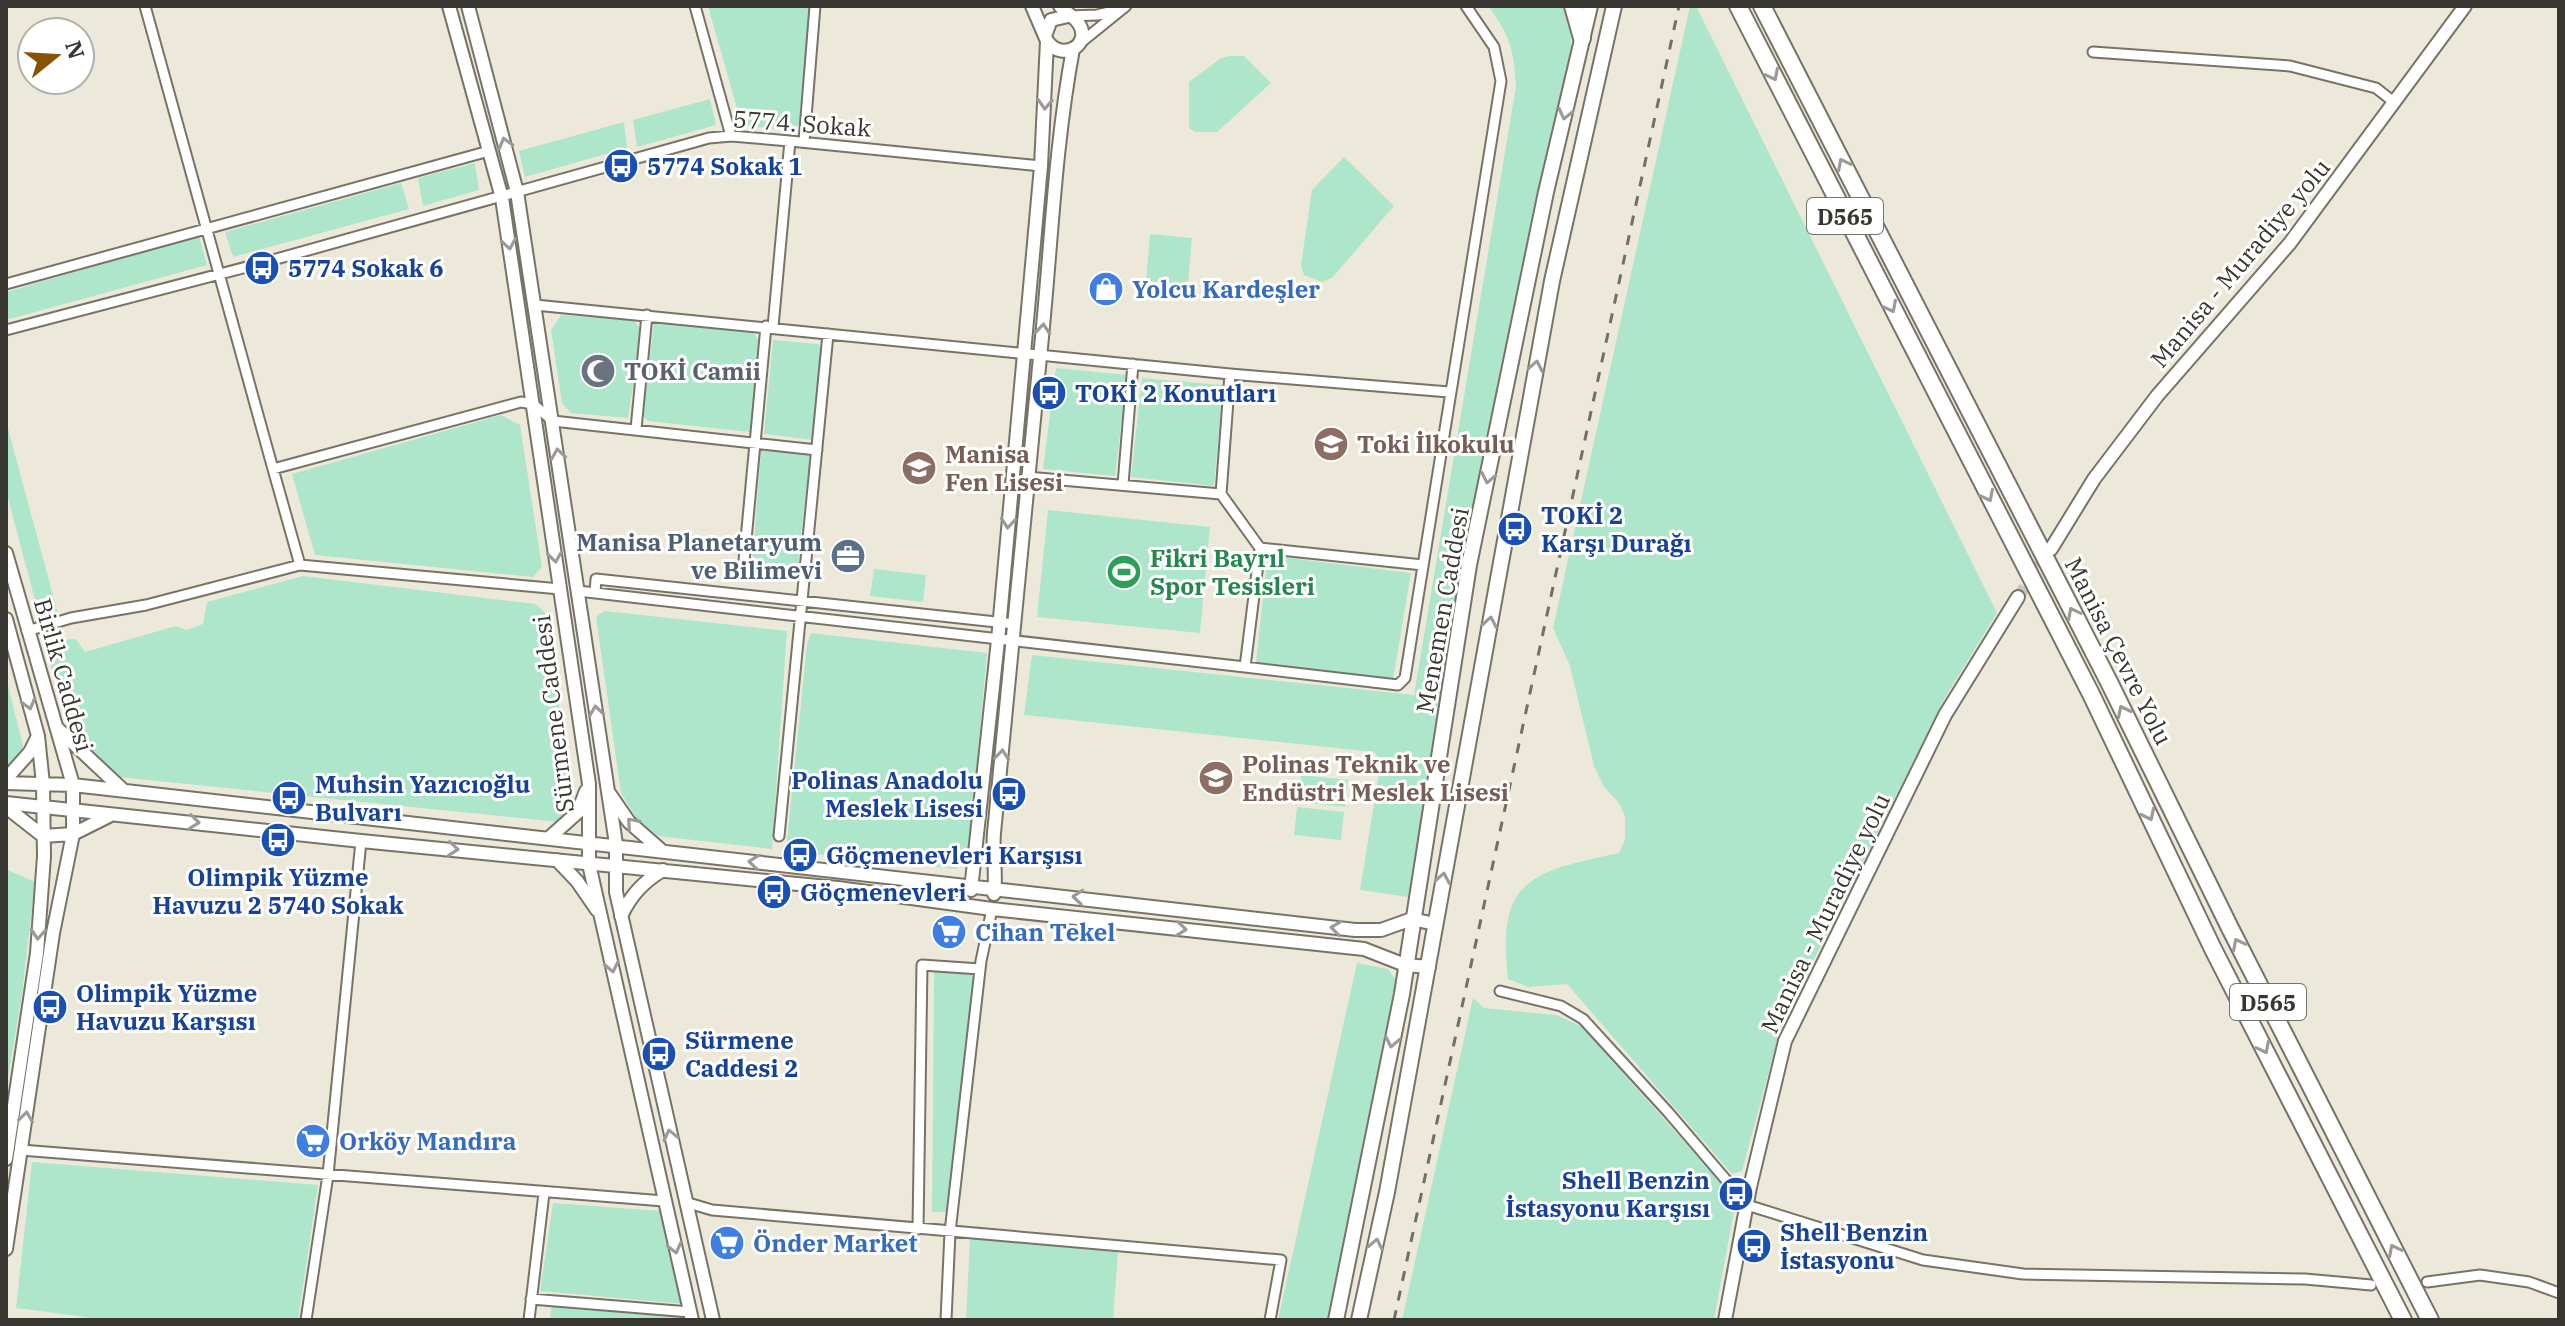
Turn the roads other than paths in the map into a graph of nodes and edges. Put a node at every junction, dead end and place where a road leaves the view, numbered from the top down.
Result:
1 (145, 6) edge
2 (449, 6) edge
3 (468, 6) edge
4 (695, 6) edge
5 (815, 6) edge
6 (1032, 6) edge
7 (1466, 6) edge
8 (1573, 6) edge
9 (1590, 6) edge
10 (1614, 6) edge
11 (1738, 6) edge
12 (1762, 6) edge
13 (2465, 6) edge
14 (1124, 8) edge
15 (1064, 11) edge
16 (1582, 38) junction
17 (1046, 39) junction
18 (1075, 47) junction
19 (2093, 52) dead end
20 (2395, 103) junction
21 (731, 136) junction
22 (790, 141) junction
23 (804, 142) junction
24 (489, 151) junction
25 (1041, 166) junction
26 (517, 192) junction
27 (502, 198) junction
28 (206, 228) junction
29 (219, 275) junction
30 (6, 284) edge
31 (535, 305) junction
32 (647, 315) junction
33 (769, 326) junction
34 (6, 330) edge
35 (828, 334) junction
36 (1024, 353) junction
37 (1040, 355) junction
38 (1133, 364) junction
39 (1230, 374) junction
40 (1449, 392) junction
41 (533, 404) junction
42 (553, 421) junction
43 (636, 429) junction
44 (755, 442) junction
45 (817, 450) junction
46 (273, 469) junction
47 (1027, 477) junction
48 (1123, 484) junction
49 (1221, 494) junction
50 (1260, 548) junction
51 (2051, 549) tunnel mouth
52 (6, 553) edge
53 (744, 561) dead end
54 (300, 565) junction
55 (1423, 565) junction
56 (560, 589) junction
57 (578, 591) junction
58 (595, 593) junction
59 (2018, 597) tunnel mouth
60 (803, 600) junction
61 (802, 616) junction
62 (6, 619) edge
63 (999, 621) junction
64 (1015, 624) junction
65 (27, 631) junction
66 (998, 640) junction
67 (1014, 643) junction
68 (1245, 667) junction
69 (55, 727) junction
70 (38, 736) junction
71 (6, 781) edge
72 (43, 784) junction
73 (589, 784) junction
74 (73, 785) junction
75 (607, 789) junction
76 (124, 791) junction
77 (6, 805) edge
78 (42, 807) junction
79 (73, 810) junction
80 (116, 814) junction
81 (73, 834) junction
82 (43, 836) junction
83 (779, 836) dead end
84 (549, 838) junction
85 (361, 841) junction
86 (588, 841) junction
87 (616, 844) junction
88 (663, 852) junction
89 (68, 854) junction
90 (44, 856) junction
91 (557, 860) junction
92 (589, 864) junction
93 (617, 866) junction
94 (663, 870) junction
95 (971, 886) junction
96 (995, 889) junction
97 (969, 905) junction
98 (992, 909) junction
99 (602, 916) junction
100 (621, 916) junction
101 (1412, 919) junction
102 (1435, 924) junction
103 (1405, 965) junction
104 (1429, 967) junction
105 (980, 969) junction
106 (1500, 991) dead end
107 (21, 1150) junction
108 (6, 1159) edge
109 (328, 1175) junction
110 (1750, 1187) junction
111 (544, 1193) junction
112 (664, 1201) junction
113 (685, 1202) junction
114 (1747, 1205) junction
115 (918, 1229) junction
116 (950, 1232) junction
117 (6, 1249) edge
118 (2427, 1282) dead end
119 (2371, 1285) dead end
120 (2559, 1293) edge
121 (531, 1299) junction
122 (691, 1316) edge
123 (306, 1320) edge
124 (529, 1320) edge
125 (713, 1320) edge
126 (946, 1320) edge
127 (1270, 1320) edge
128 (1336, 1320) edge
129 (1359, 1320) edge
130 (1725, 1320) edge
131 (2403, 1320) edge
132 (2430, 1320) edge

1 - 28 street
2 - 24 main road, Sürmene Caddesi
26 -> 3 main road, Sürmene Caddesi
4 - 21 street
5 - 23 street
6 - 17 main road
7 - 40 street
8 - 16 highway
9 - 16 main road, Menemen Caddesi
102 -> 10 main road, Menemen Caddesi
11 -> 131 highway, Manisa Çevre Yolu / D565
132 -> 12 highway, Manisa Çevre Yolu / D565
13 - 20 main road, Manisa - Muradiye yolu
14 - 15 street
14 - 18 street
15 - 17 main road
15 - 18 main road
16 -> 101 main road, Menemen Caddesi
17 - 18 main road
17 -> 25 main road
37 -> 18 main road
19 - 20 street
20 - 51 main road, Manisa - Muradiye yolu
21 - 22 street, 5774. Sokak
21 - 26 street, 5774. Sokak
22 - 23 street, 5774. Sokak
22 - 33 street
23 - 25 street, 5774. Sokak
24 - 27 main road, Sürmene Caddesi
24 - 28 street
25 - 36 main road
26 - 27 street, 5774. Sokak
26 - 31 main road, Sürmene Caddesi
27 - 29 street, 5774. Sokak
27 -> 41 main road, Sürmene Caddesi
28 - 29 street
28 - 30 street
29 - 34 street, 5774. Sokak
29 - 46 street
31 - 32 street
31 - 42 main road, Sürmene Caddesi
32 - 33 street
32 - 43 street
33 - 35 street
33 - 44 street
35 - 36 street
35 - 45 street
36 - 37 street
36 -> 63 main road
37 - 38 street
37 - 47 main road
38 - 39 street
38 - 48 street
39 - 40 street
39 - 49 street
40 - 55 street
41 - 42 street
41 - 46 street
41 -> 56 main road, Sürmene Caddesi
42 - 43 street
57 -> 42 main road, Sürmene Caddesi
43 - 44 street
44 - 45 street
44 - 53 street
45 - 60 street
46 - 54 street
47 - 48 street
47 - 64 main road
48 - 49 street
49 - 50 street
50 - 55 street
50 - 68 street
52 - 65 main road, Birlik Caddesi
54 - 56 street
54 - 65 street
55 - 68 street
56 - 73 main road, Sürmene Caddesi
57 - 58 street
75 -> 57 main road, Sürmene Caddesi
58 - 60 street
58 - 61 street
59 - 110 main road, Manisa - Muradiye yolu
60 - 61 street
60 - 63 street
61 - 66 street
61 - 83 street
62 -> 70 main road, Birlik Caddesi
63 - 64 street
63 - 66 main road
64 - 67 main road
65 - 69 main road, Birlik Caddesi
66 - 67 street
66 - 95 main road
67 - 68 street
96 -> 67 main road
69 - 74 main road, Birlik Caddesi
69 - 76 main road
70 - 71 main road
70 - 72 main road, Birlik Caddesi
71 - 72 main road
72 - 74 main road
72 - 78 main road, Birlik Caddesi
73 - 84 main road
73 - 86 main road, Sürmene Caddesi
74 - 76 main road
74 - 79 main road, Birlik Caddesi
75 - 87 main road, Sürmene Caddesi
88 -> 75 main road
76 - 84 main road
77 - 78 main road
77 - 82 main road
78 - 79 main road
78 - 82 main road, Birlik Caddesi
79 - 80 main road
79 - 81 main road, Birlik Caddesi
80 - 81 main road
80 -> 85 main road
81 - 82 main road
81 - 89 main road
82 - 90 main road
84 - 86 main road
85 -> 91 main road
85 - 109 street
86 - 87 main road
86 - 92 main road, Sürmene Caddesi
87 - 88 main road
87 - 93 main road, Sürmene Caddesi
95 -> 88 main road
89 - 90 main road
107 -> 89 main road
90 -> 108 main road
91 - 92 main road
91 - 99 main road
92 - 93 main road
92 - 99 main road, Sürmene Caddesi
93 - 94 main road
93 - 100 main road, Sürmene Caddesi
94 - 97 main road
94 - 100 main road
95 - 96 main road
95 - 97 main road
96 - 98 main road
101 -> 96 main road
97 - 98 main road
98 -> 103 main road
98 - 105 street
99 -> 112 main road, Sürmene Caddesi
113 -> 100 main road, Sürmene Caddesi
101 - 102 main road
101 - 103 main road, Menemen Caddesi
102 - 104 main road, Menemen Caddesi
103 - 104 main road
103 -> 128 main road, Menemen Caddesi
129 -> 104 main road, Menemen Caddesi
105 - 115 street
105 - 116 street
106 - 110 street
107 - 109 street
107 - 117 main road
109 - 111 street
109 - 123 street
110 - 114 main road, Manisa - Muradiye yolu
111 - 112 street
111 - 121 street
112 - 113 main road
112 -> 122 main road, Sürmene Caddesi
113 - 115 street
113 - 125 main road, Sürmene Caddesi
114 - 119 street
114 - 130 main road, Manisa - Muradiye yolu
115 - 116 street
116 - 126 street
116 - 127 street
118 - 120 street
121 - 122 street
121 - 124 street

